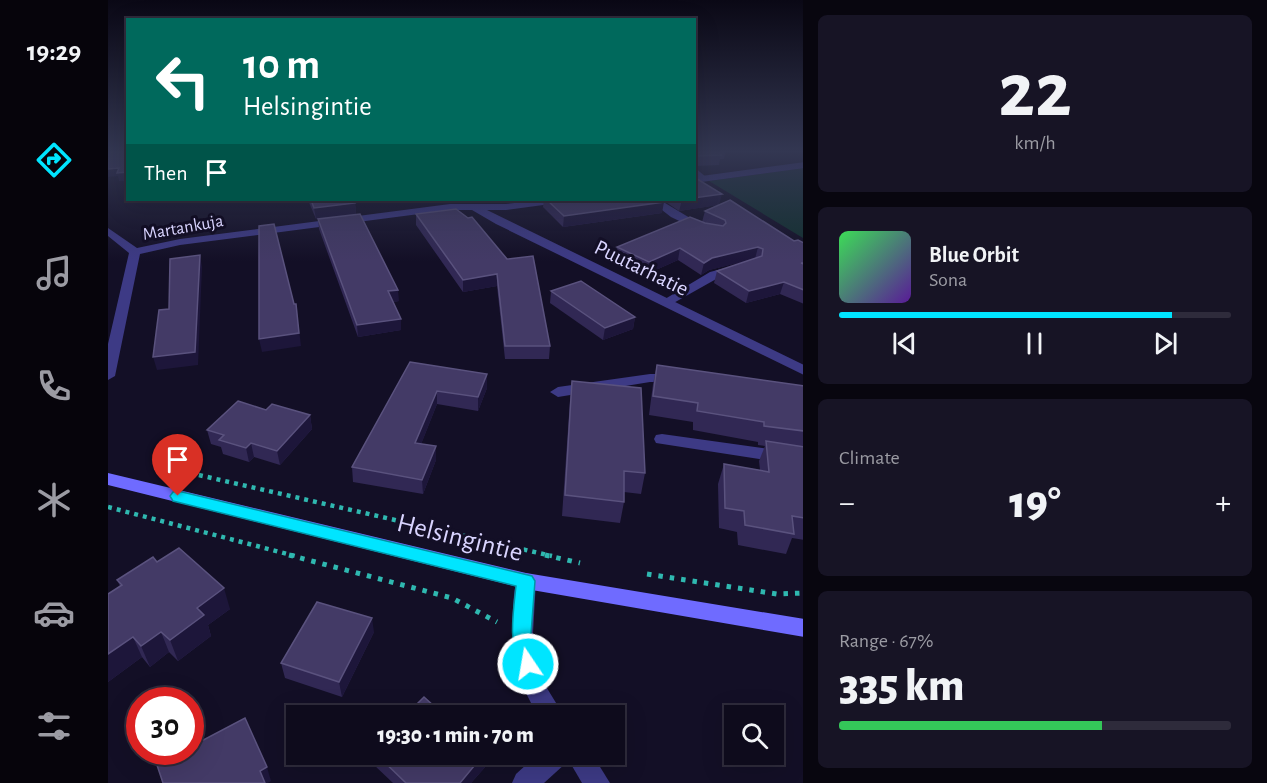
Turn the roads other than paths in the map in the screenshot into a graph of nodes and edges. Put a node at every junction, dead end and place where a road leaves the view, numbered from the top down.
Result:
1 (465, 201) edge
2 (551, 201) edge
3 (655, 201) edge
4 (476, 207) junction
5 (108, 231) edge
6 (716, 233) edge
7 (135, 252) junction
8 (744, 266) edge
9 (666, 302) junction
10 (803, 370) edge
11 (108, 376) edge
12 (685, 378) edge
13 (558, 392) dead end
14 (662, 439) dead end
15 (803, 460) edge
16 (108, 479) edge
17 (526, 581) junction
18 (803, 628) edge
19 (545, 705) edge
20 (545, 765) edge
21 (585, 765) edge
22 (525, 783) edge
23 (597, 783) edge

1 - 4 street, Puutarhatie
2 - 4 street, Martankuja
3 - 6 street
4 - 7 street, Martankuja
4 - 9 street, Puutarhatie
5 - 7 street
7 - 11 street
8 - 9 street
9 - 10 street, Puutarhatie
12 - 13 street
14 - 15 street
16 - 17 main road, Helsingintie
17 - 18 main road, Helsingintie
17 - 19 street
20 - 22 street
21 - 23 street

